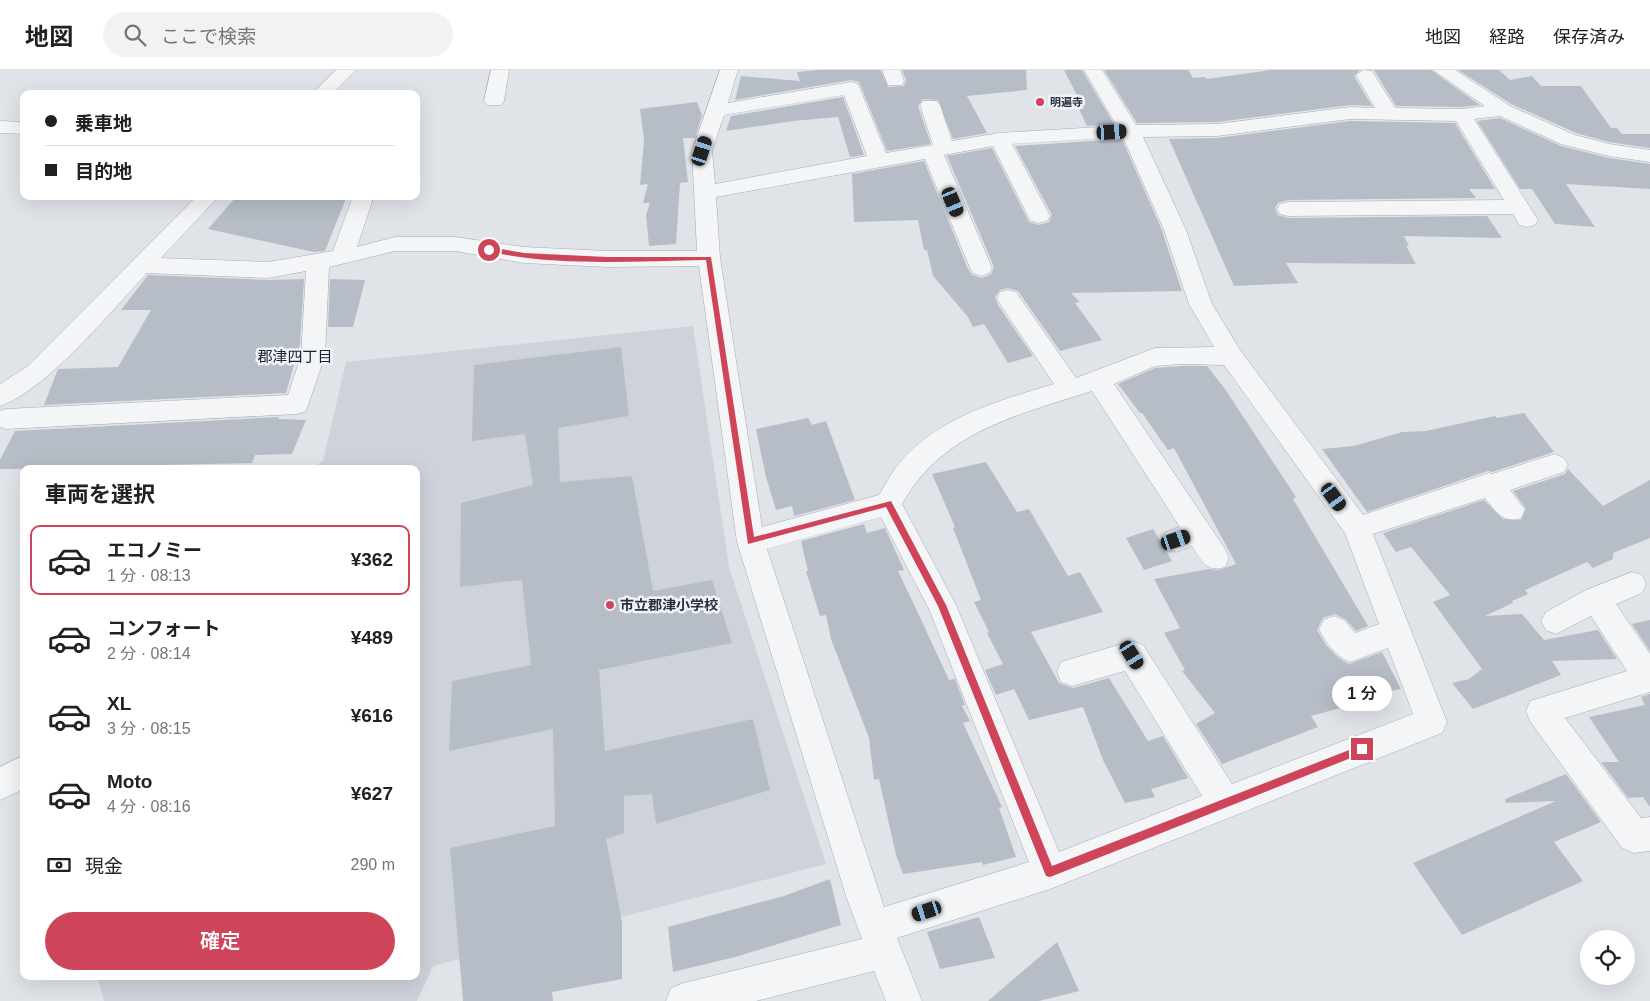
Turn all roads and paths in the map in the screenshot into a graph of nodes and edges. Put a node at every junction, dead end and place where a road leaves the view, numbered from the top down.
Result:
1 (347, 70) edge
2 (500, 70) edge
3 (729, 70) edge
4 (1093, 70) edge
5 (1442, 70) edge
6 (1365, 75) dead end
7 (848, 79) edge
8 (325, 90) edge
9 (494, 101) dead end
10 (930, 105) dead end
11 (1503, 110) junction
12 (715, 111) junction
13 (1388, 113) junction
14 (1462, 116) junction
15 (0, 128) edge
16 (20, 128) edge
17 (1130, 131) junction
18 (999, 139) junction
19 (939, 150) junction
20 (1650, 156) edge
21 (879, 160) junction
22 (706, 192) junction
23 (205, 200) edge
24 (363, 200) edge
25 (1288, 209) dead end
26 (1039, 216) dead end
27 (342, 258) junction
28 (709, 258) junction
29 (318, 262) junction
30 (140, 265) junction
31 (981, 268) dead end
32 (1008, 298) dead end
33 (1231, 356) junction
34 (1098, 380) junction
35 (1071, 389) junction
36 (2, 414) edge
37 (1555, 464) dead end
38 (1489, 484) junction
39 (888, 504) junction
40 (1511, 510) dead end
41 (1357, 528) junction
42 (751, 542) junction
43 (1215, 558) dead end
44 (1632, 584) dead end
45 (1596, 600) junction
46 (1556, 620) dead end
47 (1334, 629) dead end
48 (1396, 632) junction
49 (1072, 672) dead end
50 (1649, 678) edge
51 (20, 773) edge
52 (0, 784) edge
53 (1226, 804) junction
54 (1650, 834) edge
55 (1050, 872) junction
56 (879, 939) junction
57 (684, 1001) edge
58 (904, 1001) edge

1 - 8 street
2 - 9 street
3 - 12 street
4 - 17 street
5 - 11 street
6 - 13 street
7 - 12 street
7 - 21 street
10 - 19 street
11 - 14 street
11 - 20 street
12 - 22 street
13 - 14 street
13 - 17 street
14 - 25 street
15 - 16 street
17 - 18 street
17 - 33 street
18 - 19 street
18 - 26 street
19 - 21 street
19 - 31 street
21 - 22 street
22 - 28 street
23 - 30 street
24 - 27 street
27 - 28 street
27 - 29 street
28 - 42 street
29 - 30 street
29 - 36 street
30 - 36 street
32 - 35 street
33 - 34 street
33 - 41 street
34 - 35 street
34 - 43 street
35 - 39 street
37 - 38 street
38 - 40 street
38 - 41 street
39 - 42 street
39 - 55 street
41 - 48 street
42 - 56 street
44 - 45 street
45 - 46 street
45 - 50 street
47 - 48 street
48 - 53 street
49 - 53 street
50 - 54 street
51 - 52 street
53 - 55 street
55 - 56 street
56 - 57 street
56 - 58 street

